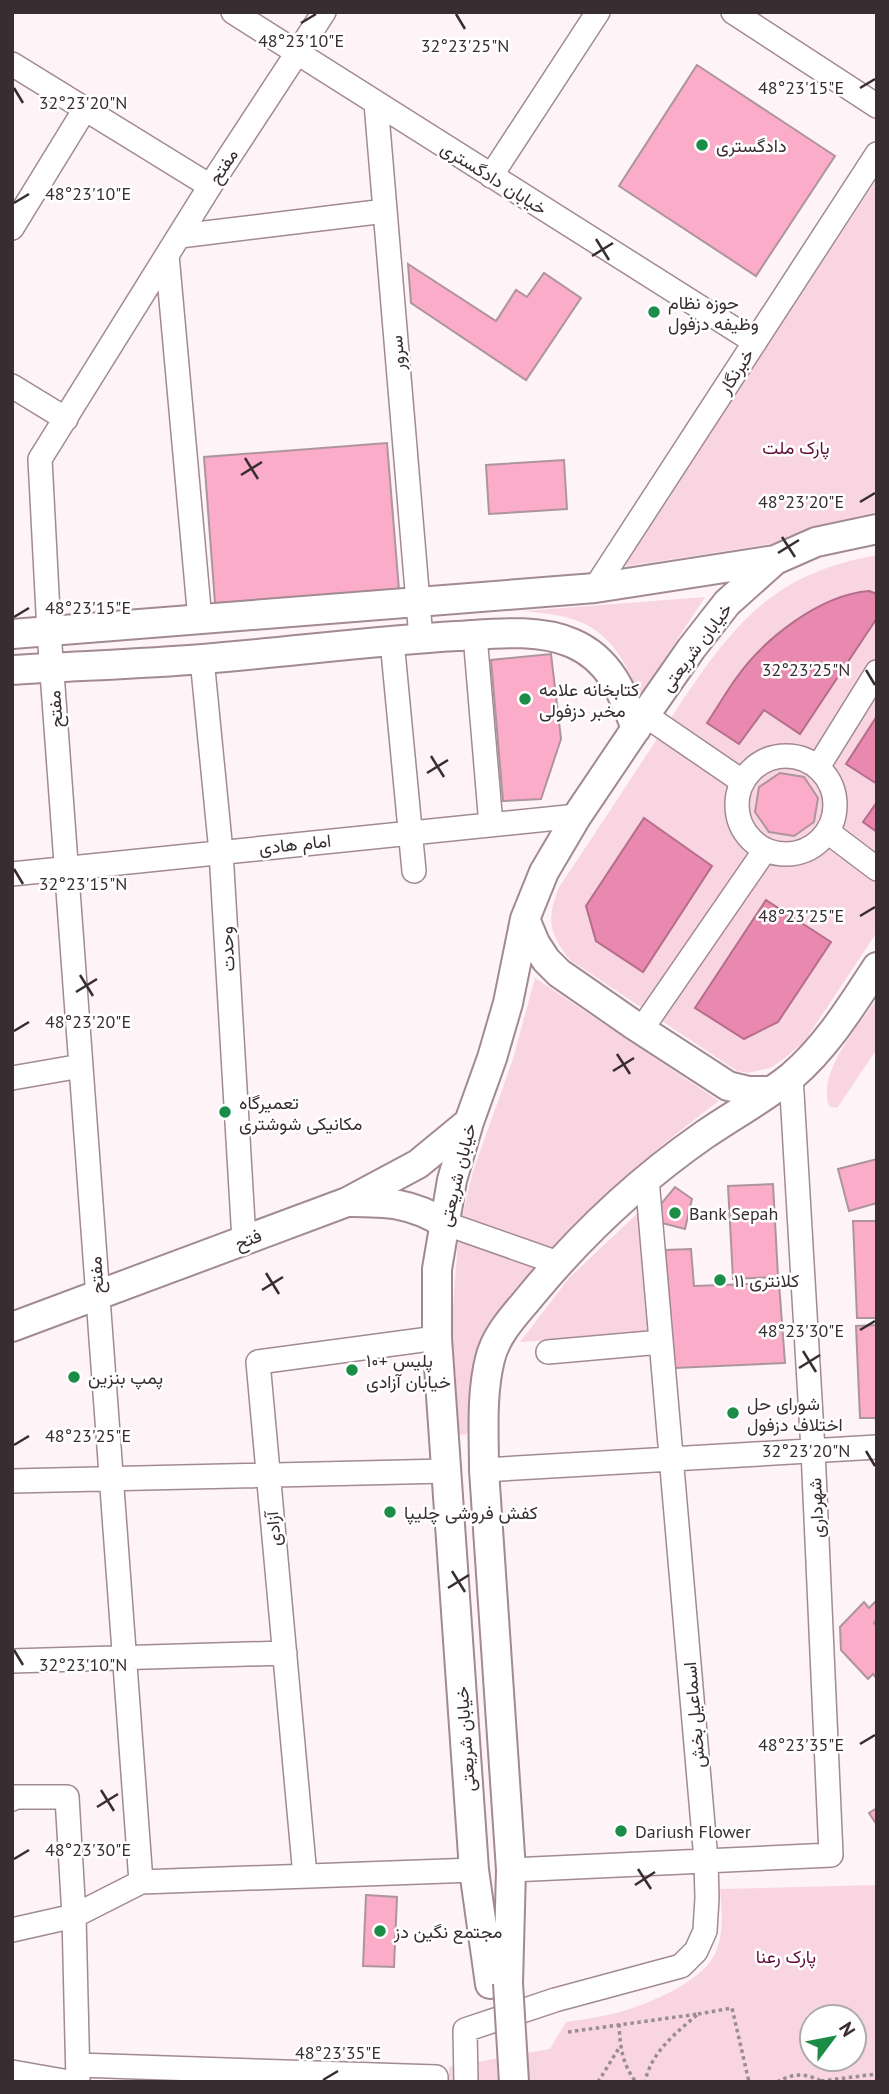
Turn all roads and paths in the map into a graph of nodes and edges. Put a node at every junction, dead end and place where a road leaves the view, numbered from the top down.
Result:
1 (233, 12) edge
2 (324, 12) edge
3 (598, 12) edge
4 (733, 12) edge
5 (297, 53) junction
6 (12, 64) edge
7 (376, 103) junction
8 (877, 106) edge
9 (85, 109) junction
10 (877, 154) edge
11 (491, 176) junction
12 (210, 186) junction
13 (385, 211) junction
14 (12, 228) edge
15 (173, 246) junction
16 (755, 342) junction
17 (12, 386) edge
18 (66, 419) junction
19 (877, 529) edge
20 (775, 561) junction
21 (595, 588) junction
22 (419, 602) junction
23 (200, 620) junction
24 (49, 632) junction
25 (12, 634) edge
26 (475, 635) junction
27 (421, 638) junction
28 (392, 641) junction
29 (202, 659) junction
30 (52, 667) junction
31 (12, 670) edge
32 (877, 671) edge
33 (640, 722) junction
34 (818, 767) junction
35 (743, 782) junction
36 (577, 816) junction
37 (491, 825) junction
38 (828, 832) junction
39 (409, 833) junction
40 (765, 850) junction
41 (221, 852) junction
42 (67, 868) junction
43 (877, 869) edge
44 (414, 871) dead end
45 (12, 874) edge
46 (525, 919) junction
47 (877, 967) edge
48 (641, 1030) junction
49 (81, 1066) junction
50 (12, 1078) edge
51 (780, 1083) junction
52 (469, 1122) junction
53 (647, 1179) junction
54 (347, 1202) junction
55 (444, 1223) junction
56 (244, 1240) junction
57 (558, 1263) junction
58 (98, 1296) junction
59 (12, 1327) edge
60 (437, 1338) junction
61 (662, 1342) junction
62 (548, 1352) dead end
63 (877, 1447) edge
64 (813, 1450) junction
65 (671, 1459) junction
66 (484, 1470) junction
67 (446, 1471) junction
68 (268, 1475) junction
69 (111, 1479) junction
70 (12, 1481) edge
71 (285, 1653) junction
72 (124, 1656) junction
73 (12, 1661) edge
74 (12, 1799) edge
75 (706, 1860) junction
76 (474, 1870) junction
77 (511, 1870) junction
78 (305, 1876) junction
79 (141, 1882) junction
80 (74, 1916) junction
81 (12, 1930) edge
82 (499, 1984) junction
83 (698, 2014) junction
84 (619, 2024) junction
85 (568, 2032) dead end
86 (620, 2047) junction
87 (12, 2072) edge
88 (877, 2074) edge
89 (75, 2076) edge
90 (436, 2082) edge
91 (466, 2082) edge
92 (496, 2082) edge
93 (514, 2082) edge
94 (598, 2082) edge
95 (636, 2082) edge
96 (645, 2082) edge
97 (749, 2082) edge
98 (777, 2082) edge
99 (821, 2082) edge

1 - 5 street, خیابان دادگستری
2 - 5 street, مفتح
3 - 11 street
4 - 8 street
5 - 7 street, خیابان دادگستری
5 - 12 street, مفتح
6 - 9 street
7 - 11 street, خیابان دادگستری
7 - 13 street, سرور
9 - 12 street
9 - 14 street
10 - 16 street, خبرنگار
11 - 16 street, خیابان دادگستری
12 - 15 street, مفتح
13 - 15 street
13 - 22 street, سرور
15 - 18 street, مفتح
15 - 23 street
16 - 21 street, خبرنگار
17 - 18 street
18 - 24 street, مفتح
19 - 20 main road, خیابان شریعتی
20 - 21 main road
20 - 33 main road, خیابان شریعتی
21 - 22 main road
22 - 23 main road
22 - 27 street, سرور
23 - 24 main road
24 - 25 main road
24 - 30 street, مفتح
26 - 27 main road
26 - 33 main road
26 - 37 street
27 - 28 main road
28 - 29 main road
28 - 39 street
29 - 30 main road
29 - 41 street, وحدت
30 - 31 main road
30 - 42 street, مفتح
32 - 34 street
33 - 35 street
33 - 36 main road, خیابان شریعتی
34 - 35 street
34 - 38 street
35 - 40 street
36 - 37 street, امام هادی
36 - 46 main road, خیابان شریعتی
37 - 39 street, امام هادی
38 - 40 street
38 - 43 street
39 - 41 street, امام هادی
39 - 44 street
40 - 48 street
41 - 42 street, امام هادی
41 - 56 street, وحدت
42 - 45 street, امام هادی
42 - 49 street, مفتح
46 - 48 main road
46 - 52 main road, خیابان شریعتی
47 - 51 main road, خیابان شریعتی
48 - 51 main road
49 - 50 street
49 - 58 street, مفتح
51 - 53 main road, خیابان شریعتی
51 - 64 street, شهرداری
52 - 54 main road, فتح
52 - 55 main road, خیابان شریعتی
53 - 57 main road, خیابان شریعتی
53 - 61 street, اسماعیل بخش
54 - 55 main road
54 - 56 main road, فتح
55 - 57 street
55 - 60 main road, خیابان شریعتی
56 - 58 main road, فتح
57 - 66 main road, خیابان شریعتی
58 - 59 main road, فتح
58 - 69 street, مفتح
60 - 67 main road, خیابان شریعتی
60 - 68 street, آزادی
61 - 62 street
61 - 65 street, اسماعیل بخش
63 - 64 street
64 - 65 street
64 - 75 street, شهرداری
65 - 66 street
65 - 75 street, اسماعیل بخش
66 - 67 main road
66 - 77 main road, خیابان شریعتی
67 - 68 street
67 - 76 main road, خیابان شریعتی
68 - 69 street
68 - 71 street, آزادی
69 - 70 street
69 - 72 street, مفتح
71 - 72 street
71 - 78 street, آزادی
72 - 73 street
72 - 79 street, مفتح
74 - 80 street
75 - 77 street
75 - 91 street, اسماعیل بخش
76 - 78 street
76 - 82 main road, خیابان شریعتی
77 - 82 main road, خیابان شریعتی
78 - 79 street
79 - 80 street
80 - 81 street
80 - 89 street
82 - 92 main road
82 - 93 main road, bridge
83 - 84 path
83 - 96 path
83 - 97 path
84 - 85 path
84 - 86 path
86 - 94 path
86 - 95 path
87 - 89 street
88 - 99 path
89 - 90 street
98 - 99 path

